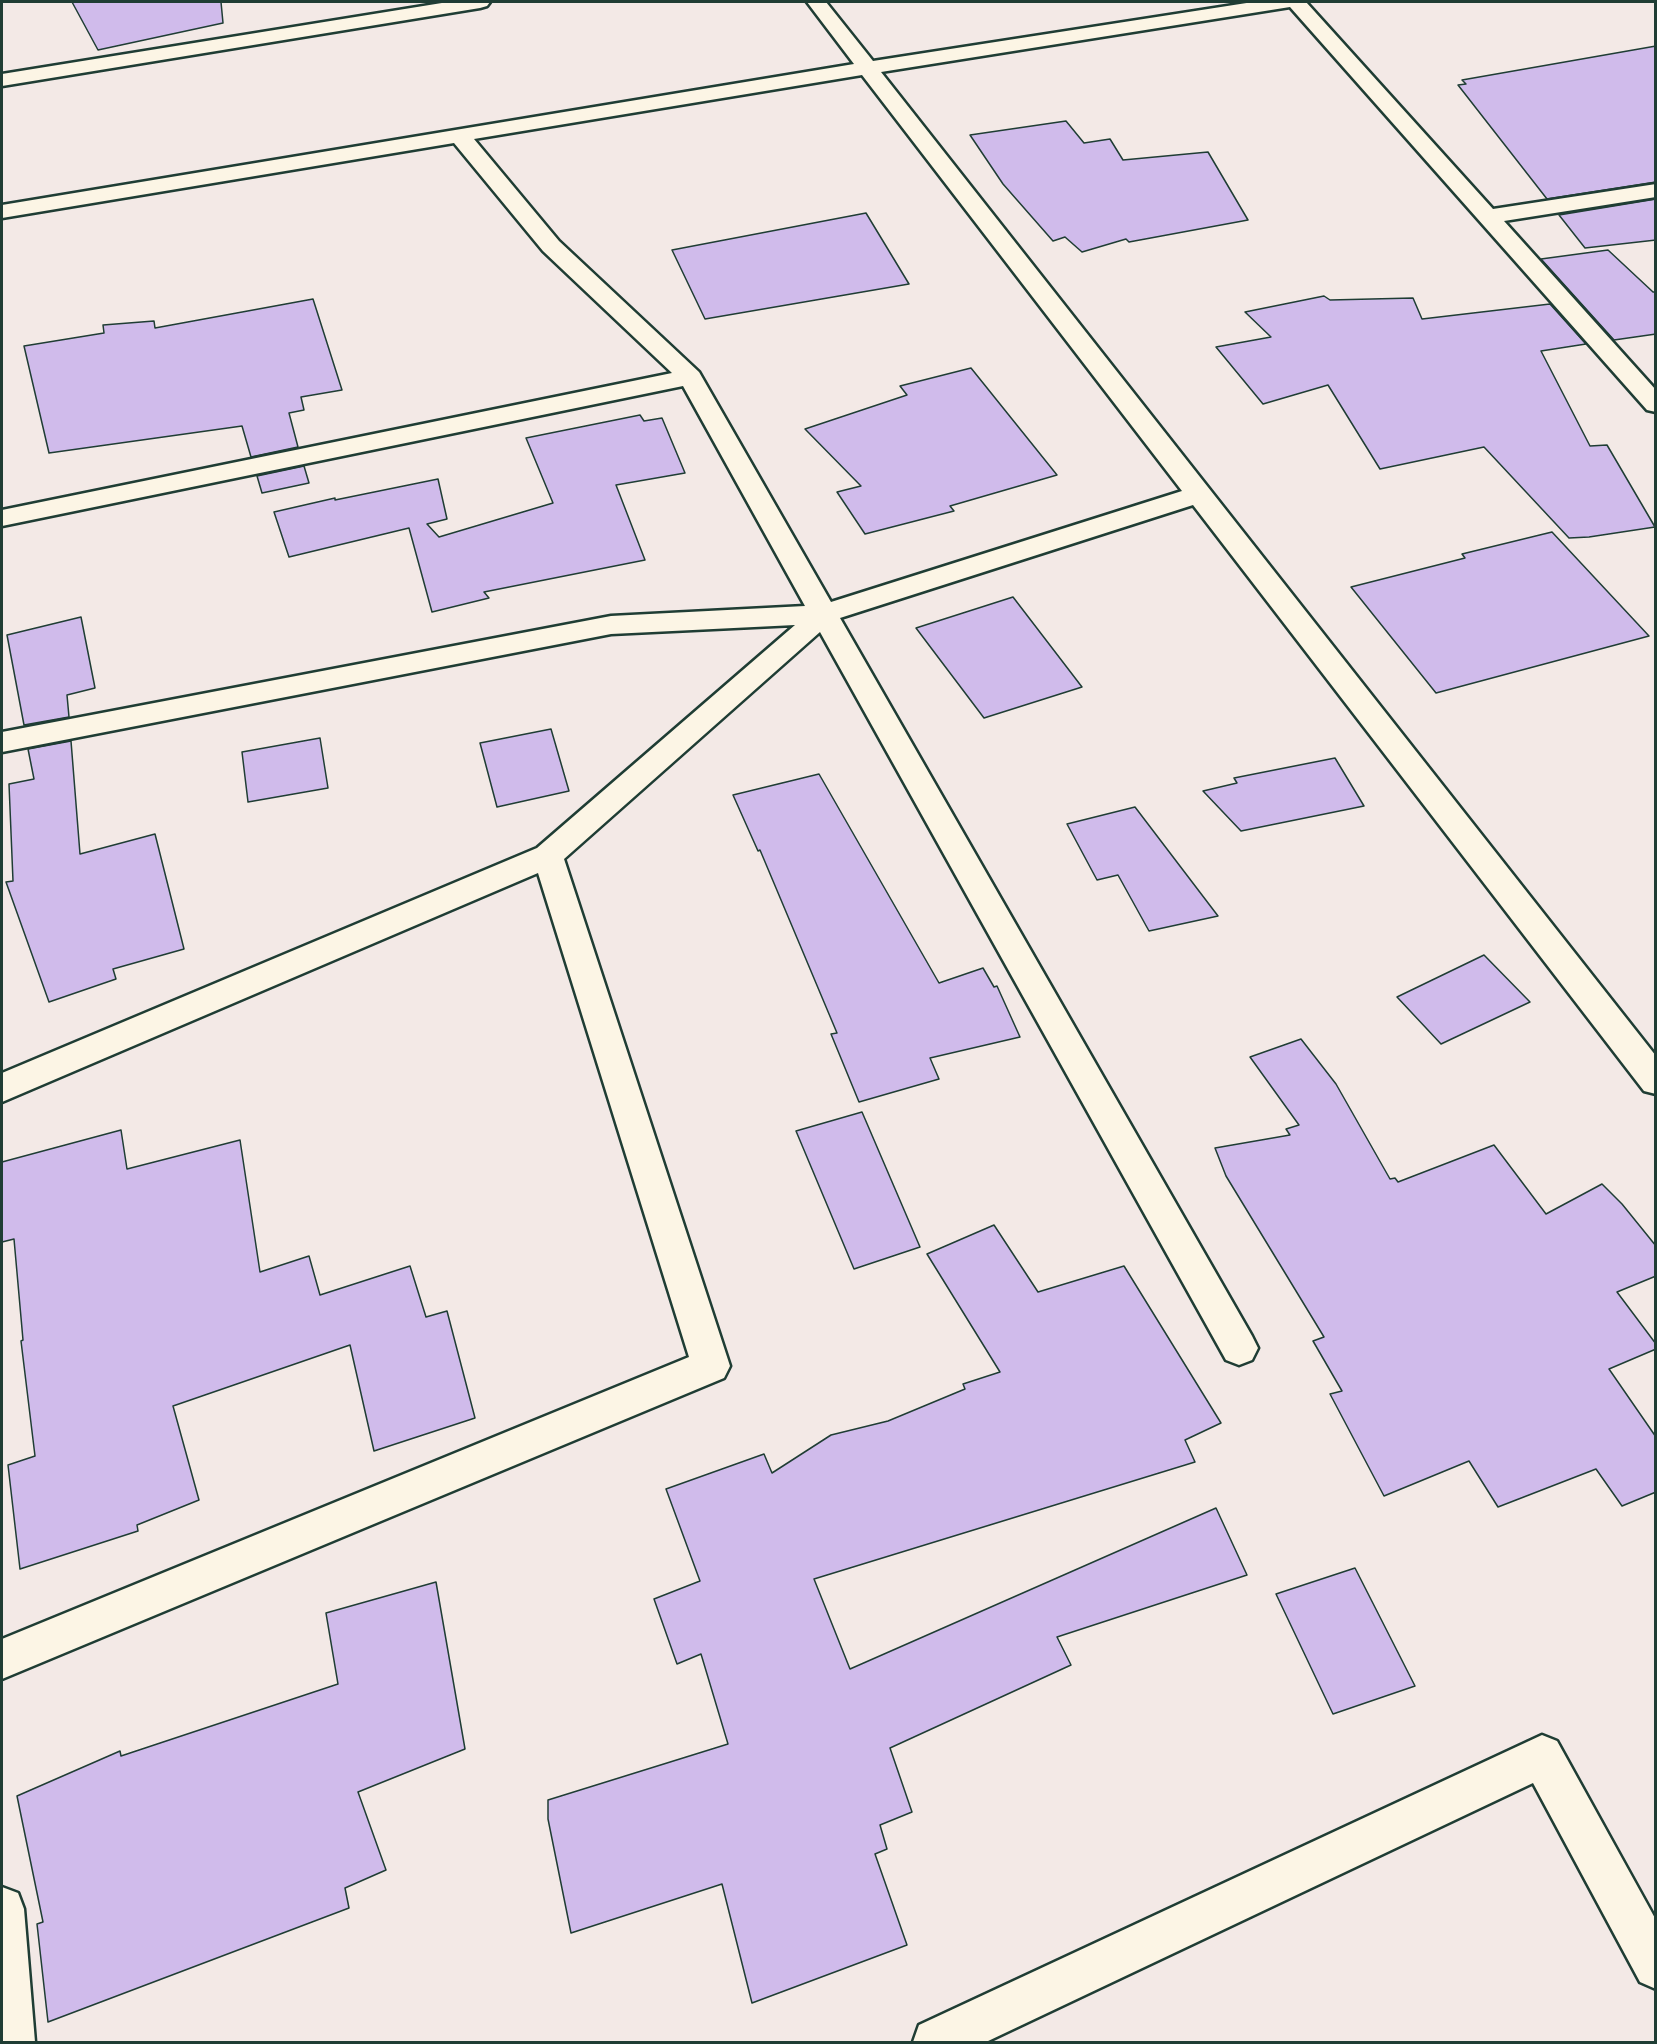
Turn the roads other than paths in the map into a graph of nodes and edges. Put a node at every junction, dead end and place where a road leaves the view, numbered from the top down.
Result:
1 (480, 2) edge
2 (816, 2) edge
3 (1289, 2) edge
4 (1296, 2) edge
5 (868, 69) junction
6 (2, 80) edge
7 (459, 135) junction
8 (1656, 190) edge
9 (2, 211) edge
10 (1488, 217) junction
11 (690, 376) junction
12 (1656, 405) edge
13 (1200, 494) junction
14 (2, 518) edge
15 (824, 614) junction
16 (2, 742) edge
17 (548, 856) junction
18 (1656, 1081) edge
19 (2, 1088) edge
20 (1239, 1348) dead end
21 (2, 1659) edge
22 (2, 1909) edge
23 (1656, 1966) edge
24 (12, 2043) edge
25 (936, 2043) edge

1 - 6 street
2 - 5 street
3 - 5 street
4 - 10 street
5 - 7 street
5 - 13 street
7 - 9 street
7 - 11 street
8 - 10 street
10 - 12 street
11 - 14 street
11 - 15 street
13 - 15 street
13 - 18 street
15 - 16 street
15 - 17 street
15 - 20 street
17 - 19 street
17 - 21 street
22 - 24 street
23 - 25 street

